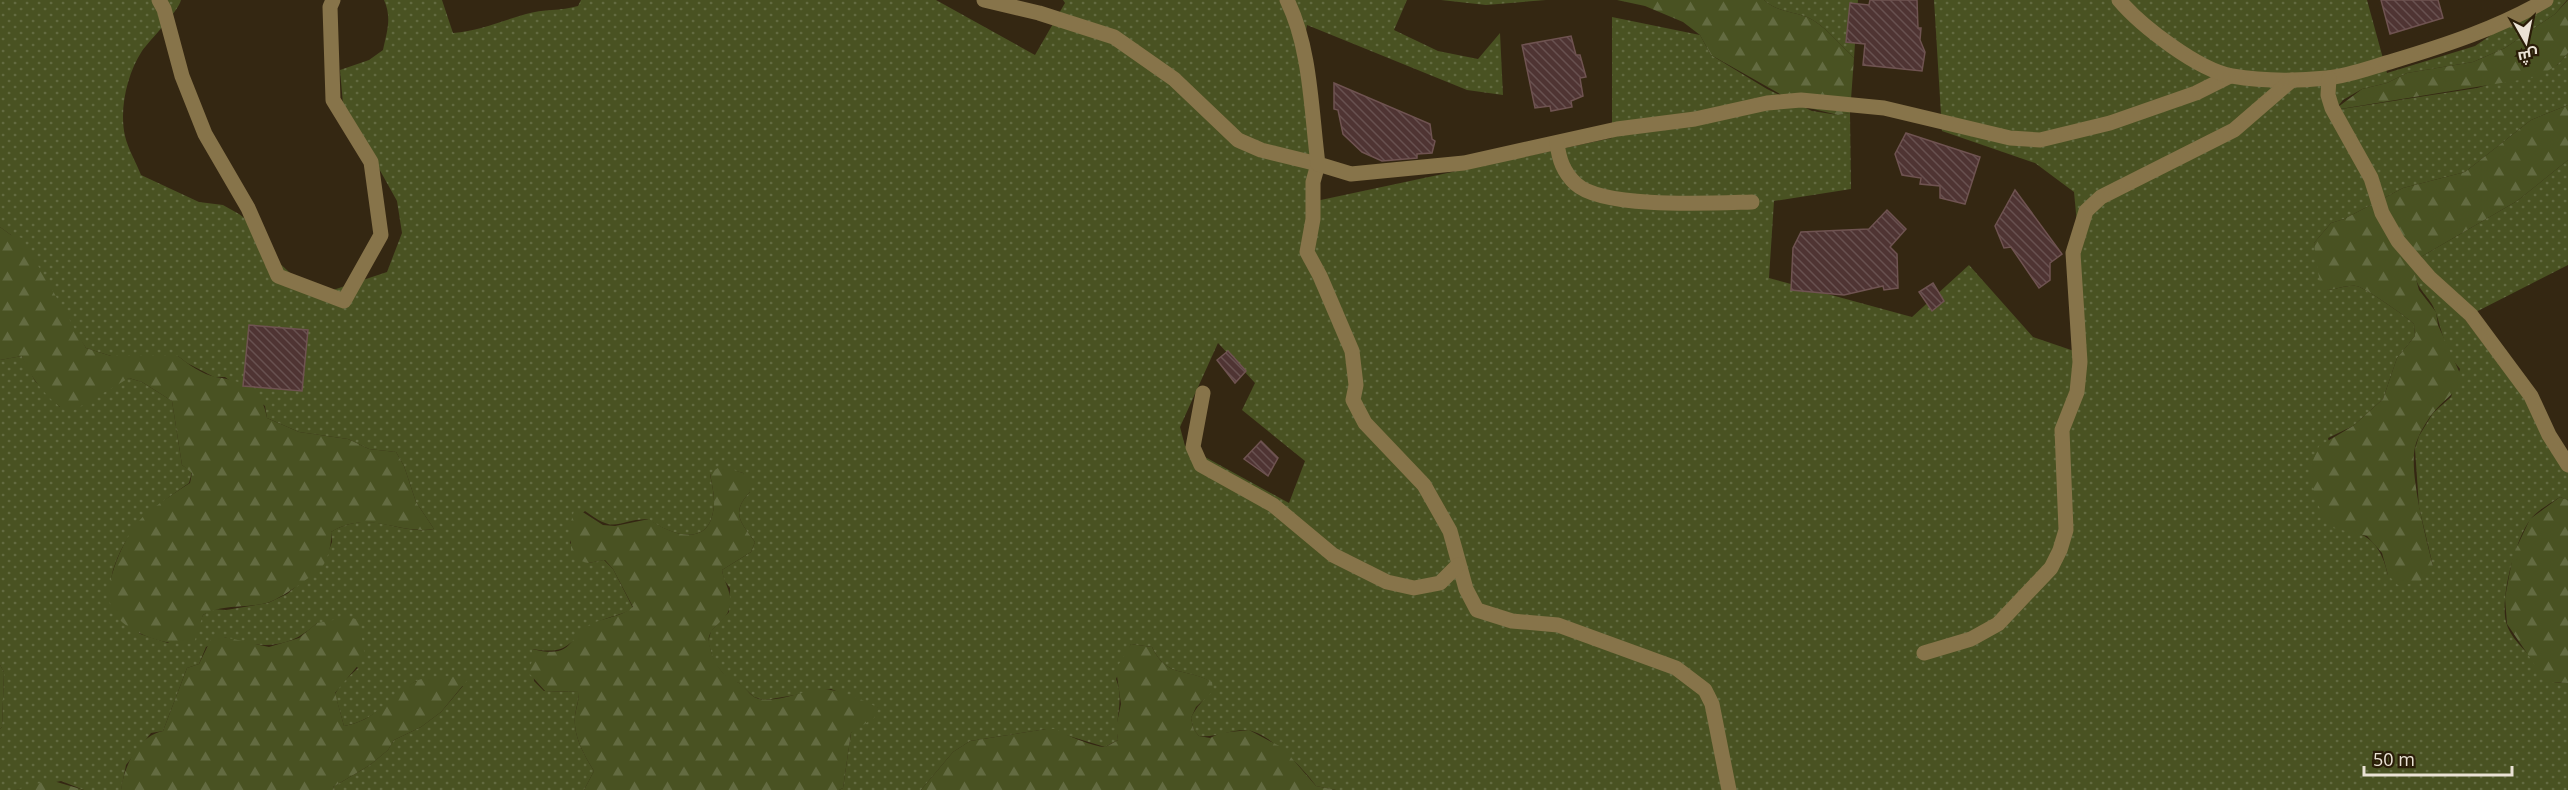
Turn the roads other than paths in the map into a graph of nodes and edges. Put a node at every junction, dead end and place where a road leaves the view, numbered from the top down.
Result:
1 (159, 0) edge
2 (333, 0) edge
3 (984, 0) edge
4 (1287, 0) edge
5 (2120, 0) edge
6 (2546, 0) edge
7 (2230, 76) junction
8 (2329, 78) junction
9 (2292, 80) junction
10 (1557, 143) junction
11 (1318, 164) junction
12 (1752, 202) dead end
13 (1203, 393) dead end
14 (2568, 465) edge
15 (1458, 565) junction
16 (1924, 653) dead end
17 (1729, 790) edge

1 - 2 street
3 - 11 street
4 - 11 street
5 - 7 street
6 - 8 street
7 - 9 street
7 - 10 street
8 - 9 street
8 - 14 street
9 - 16 street
10 - 11 street
10 - 12 street
11 - 15 street
13 - 15 street
15 - 17 street

